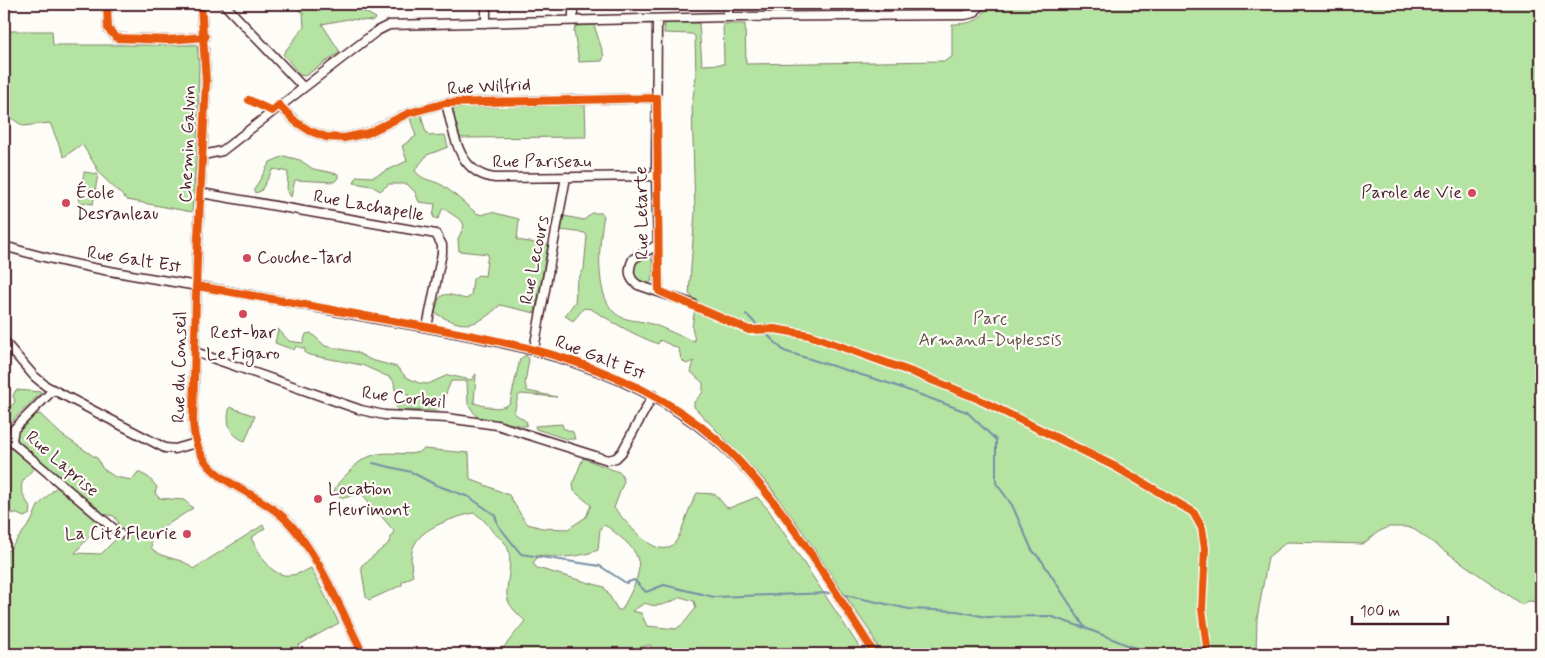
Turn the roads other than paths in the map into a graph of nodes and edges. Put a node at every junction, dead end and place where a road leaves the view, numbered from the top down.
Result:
1 (107, 4) edge
2 (201, 4) edge
3 (224, 4) edge
4 (486, 4) edge
5 (573, 4) edge
6 (728, 4) edge
7 (981, 4) edge
8 (728, 17) junction
9 (657, 19) junction
10 (573, 20) junction
11 (486, 22) junction
12 (205, 37) junction
13 (302, 86) junction
14 (657, 98) junction
15 (446, 103) junction
16 (279, 105) junction
17 (203, 155) junction
18 (656, 176) junction
19 (566, 177) junction
20 (202, 193) junction
21 (657, 245) junction
22 (4, 246) edge
23 (196, 286) junction
24 (659, 291) junction
25 (693, 304) dead end
26 (427, 327) junction
27 (4, 341) edge
28 (534, 349) junction
29 (195, 352) junction
30 (53, 390) junction
31 (652, 395) junction
32 (196, 443) junction
33 (120, 534) dead end
34 (363, 654) edge
35 (875, 654) edge

1 - 12 street
2 - 12 street, Chemin Galvin
3 - 13 street
4 - 11 street
5 - 10 street
6 - 8 street
7 - 8 street
8 - 9 street
9 - 10 street
9 - 14 street, Rue Letarte
10 - 11 street
11 - 13 street
12 - 17 street, Chemin Galvin
13 - 16 street
14 - 15 street, Rue Wilfrid
14 - 18 street, Rue Letarte
15 - 16 street, Rue Wilfrid
15 - 19 street, Rue Pariseau
16 - 17 street
17 - 20 street, Chemin Galvin
18 - 19 street, Rue Pariseau
18 - 21 street, Rue Letarte
19 - 28 street, Rue Lecours
20 - 23 street, Chemin Galvin
20 - 26 street, Rue Lachapelle
21 - 24 street, Rue Letarte
21 - 24 street, Rue Letarte
22 - 23 street, Rue Galt Est
23 - 26 street, Rue Galt Est
23 - 29 street, Rue du Conseil
24 - 25 street, Rue Letarte
26 - 28 street, Rue Galt Est
27 - 30 street
28 - 31 street, Rue Galt Est
29 - 31 street, Rue Corbeil
29 - 32 street, Rue du Conseil
30 - 32 street
30 - 33 street, Rue Laprise
31 - 35 street, Rue Galt Est
32 - 34 street, Rue du Conseil

